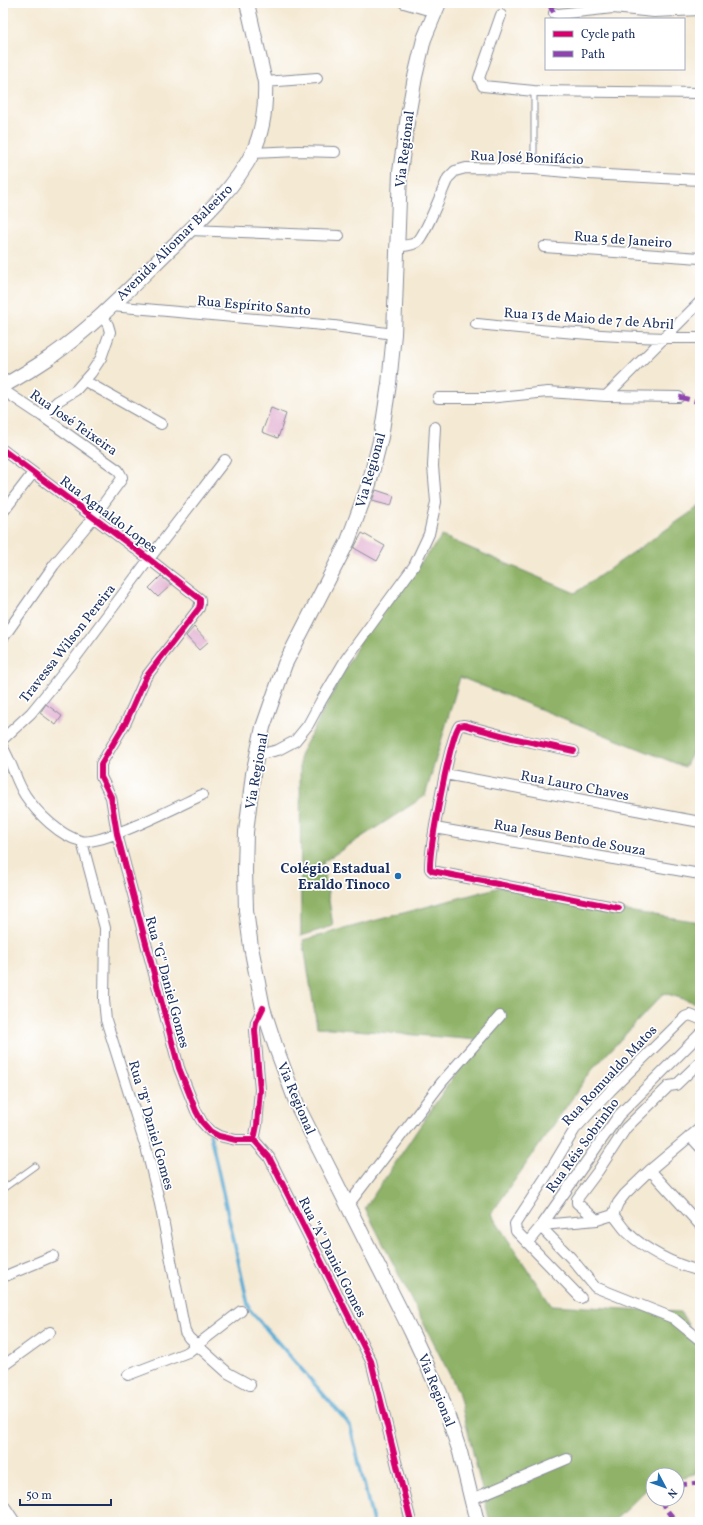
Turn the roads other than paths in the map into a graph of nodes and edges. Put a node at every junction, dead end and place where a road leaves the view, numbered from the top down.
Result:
1 (247, 3) edge
2 (404, 3) edge
3 (437, 7) edge
4 (700, 10) edge
5 (554, 13) dead end
6 (501, 15) dead end
7 (317, 78) dead end
8 (265, 82) junction
9 (534, 91) junction
10 (700, 93) edge
11 (335, 152) dead end
12 (252, 153) junction
13 (534, 169) junction
14 (700, 180) edge
15 (190, 230) junction
16 (339, 236) dead end
17 (396, 246) junction
18 (544, 247) dead end
19 (700, 258) edge
20 (700, 302) edge
21 (107, 310) junction
22 (476, 324) dead end
23 (394, 334) junction
24 (663, 338) junction
25 (700, 338) edge
26 (85, 381) junction
27 (3, 386) edge
28 (3, 390) edge
29 (606, 396) junction
30 (679, 397) dead end
31 (438, 398) dead end
32 (42, 416) junction
33 (161, 424) dead end
34 (435, 427) dead end
35 (3, 450) edge
36 (225, 460) dead end
37 (33, 473) junction
38 (3, 512) edge
39 (93, 518) junction
40 (149, 559) junction
41 (200, 599) joint
42 (3, 638) edge
43 (3, 740) edge
44 (3, 748) edge
45 (574, 751) dead end
46 (257, 755) junction
47 (445, 774) junction
48 (202, 795) dead end
49 (700, 822) edge
50 (435, 828) junction
51 (117, 834) junction
52 (82, 842) junction
53 (700, 874) edge
54 (619, 908) dead end
55 (263, 1008) junction
56 (500, 1016) dead end
57 (700, 1019) edge
58 (700, 1034) edge
59 (700, 1062) edge
60 (700, 1128) edge
61 (690, 1136) junction
62 (254, 1140) junction
63 (700, 1147) edge
64 (35, 1166) dead end
65 (650, 1170) junction
66 (3, 1189) edge
67 (348, 1205) junction
68 (613, 1215) junction
69 (597, 1220) junction
70 (700, 1225) edge
71 (541, 1226) junction
72 (528, 1242) junction
73 (53, 1256) dead end
74 (700, 1271) edge
75 (3, 1277) edge
76 (581, 1298) dead end
77 (241, 1312) dead end
78 (50, 1332) dead end
79 (700, 1340) edge
80 (197, 1346) junction
81 (3, 1366) edge
82 (128, 1375) dead end
83 (250, 1385) dead end
84 (567, 1459) dead end
85 (472, 1499) junction
86 (3, 1504) edge
87 (14, 1522) edge
88 (411, 1522) edge
89 (477, 1522) edge

1 - 8 main road, Avenida Aliomar Baleeiro
2 - 3 street
3 - 17 main road, Via Regional
4 - 5 street
6 - 9 street
7 - 8 street
8 - 12 main road, Avenida Aliomar Baleeiro
9 - 10 street
9 - 13 lane
11 - 12 street
12 - 15 main road, Avenida Aliomar Baleeiro
13 - 14 street, Rua José Bonifácio
13 - 17 street, Rua José Bonifácio
15 - 16 street
15 - 21 main road, Avenida Aliomar Baleeiro
17 - 23 main road, Via Regional
18 - 19 street, Rua 5 de Janeiro
20 - 24 street
21 - 23 street, Rua Espírito Santo
21 - 26 street
21 - 27 main road, Avenida Aliomar Baleeiro
22 - 24 street, Rua 13 de Maio de 7 de Abril
23 - 46 main road, Via Regional
24 - 25 street, Rua 13 de Maio de 7 de Abril
24 - 29 street
26 - 32 street
26 - 33 street
28 - 32 street, Rua José Teixeira
29 - 30 street
29 - 31 street
32 - 39 street, Rua José Teixeira
34 - 46 street
35 - 37 street, Rua Agnaldo Lopes
36 - 40 street, Travessa Wilson Pereira
37 - 38 street
37 - 39 street, Rua Agnaldo Lopes
39 - 40 street, Rua Agnaldo Lopes
39 - 42 street
40 - 41 street, Rua Agnaldo Lopes
40 - 43 street, Travessa Wilson Pereira
41 - 51 street, Rua "G" Daniel Gomes
44 - 52 street
45 - 47 street
46 - 55 main road, Via Regional
47 - 49 street, Rua Lauro Chaves
47 - 50 street
48 - 51 street
50 - 53 street, Rua Jesus Bento de Souza
50 - 54 street
51 - 52 street
51 - 62 street, Rua "G" Daniel Gomes
52 - 80 street, Rua "B" Daniel Gomes
55 - 62 street
55 - 67 main road, Via Regional
56 - 67 street
57 - 72 street, Rua Romualdo Matos
58 - 71 street, Rua Réis Sobrinho
59 - 69 street
60 - 61 street
61 - 63 street
61 - 65 street
62 - 88 street, Rua "A" Daniel Gomes
64 - 66 lane
65 - 68 street
65 - 70 street
67 - 85 main road, Via Regional
68 - 69 street
68 - 74 street
69 - 71 street
71 - 72 street, Rua Réis Sobrinho
71 - 79 street
72 - 76 street
73 - 75 street
77 - 80 street
78 - 81 street
80 - 82 street
80 - 83 street, Rua "B" Daniel Gomes
84 - 85 street
85 - 89 main road, Via Regional
86 - 87 street

